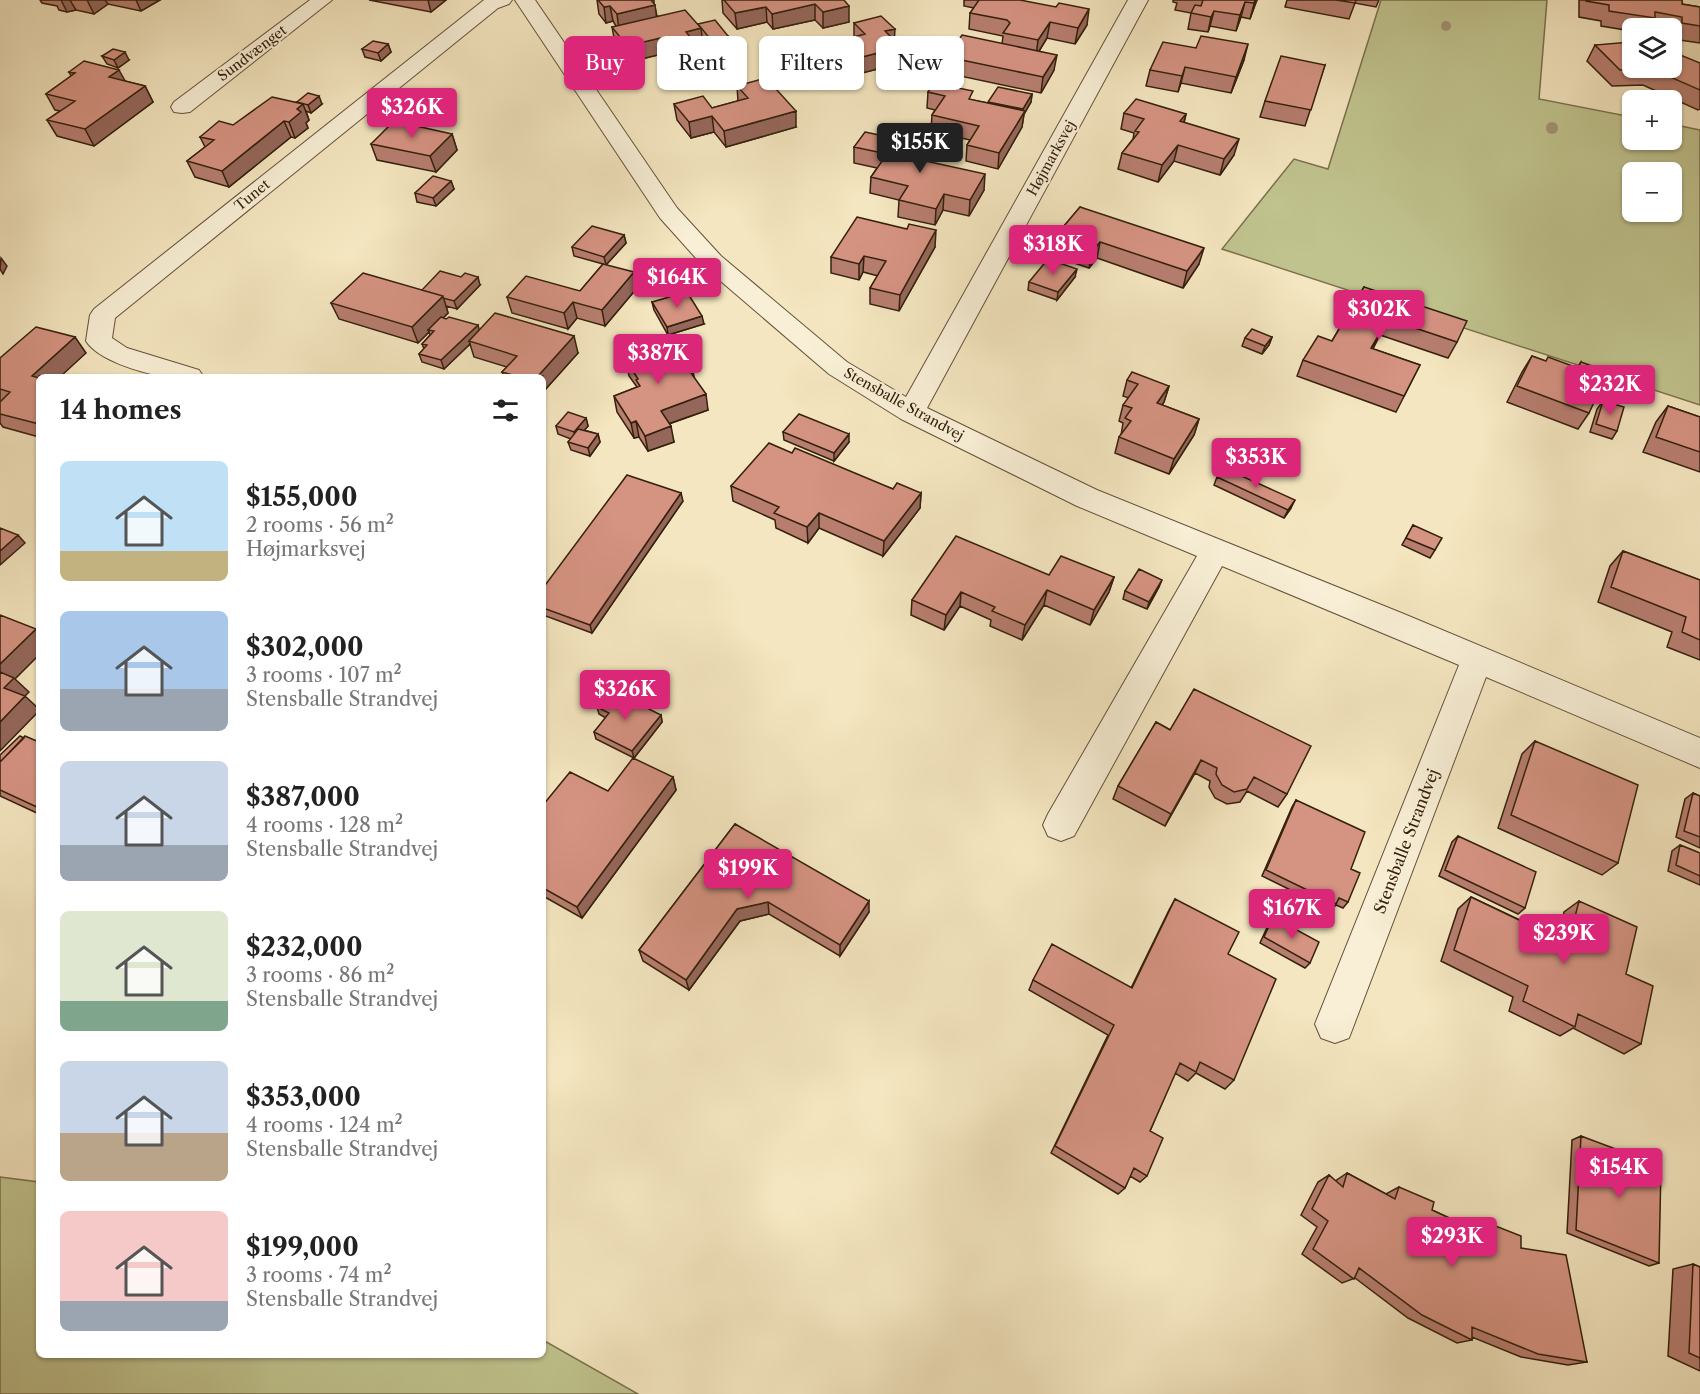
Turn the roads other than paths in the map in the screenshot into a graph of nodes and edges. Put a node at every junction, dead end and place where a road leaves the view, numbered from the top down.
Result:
1 (322, 0) edge
2 (502, 0) edge
3 (525, 0) edge
4 (1138, 0) edge
5 (182, 107) dead end
6 (183, 374) edge
7 (911, 412) junction
8 (1216, 550) junction
9 (1477, 658) junction
10 (1700, 753) edge
11 (1061, 825) dead end
12 (1335, 1024) dead end

1 - 5 street, Sundvænget
2 - 6 street, Tunet
3 - 7 street, Stensballe Strandvej
4 - 7 street, Højmarksvej
7 - 8 street, Stensballe Strandvej
8 - 9 street, Stensballe Strandvej
8 - 11 street
9 - 10 street, Stensballe Strandvej
9 - 12 street, Stensballe Strandvej

